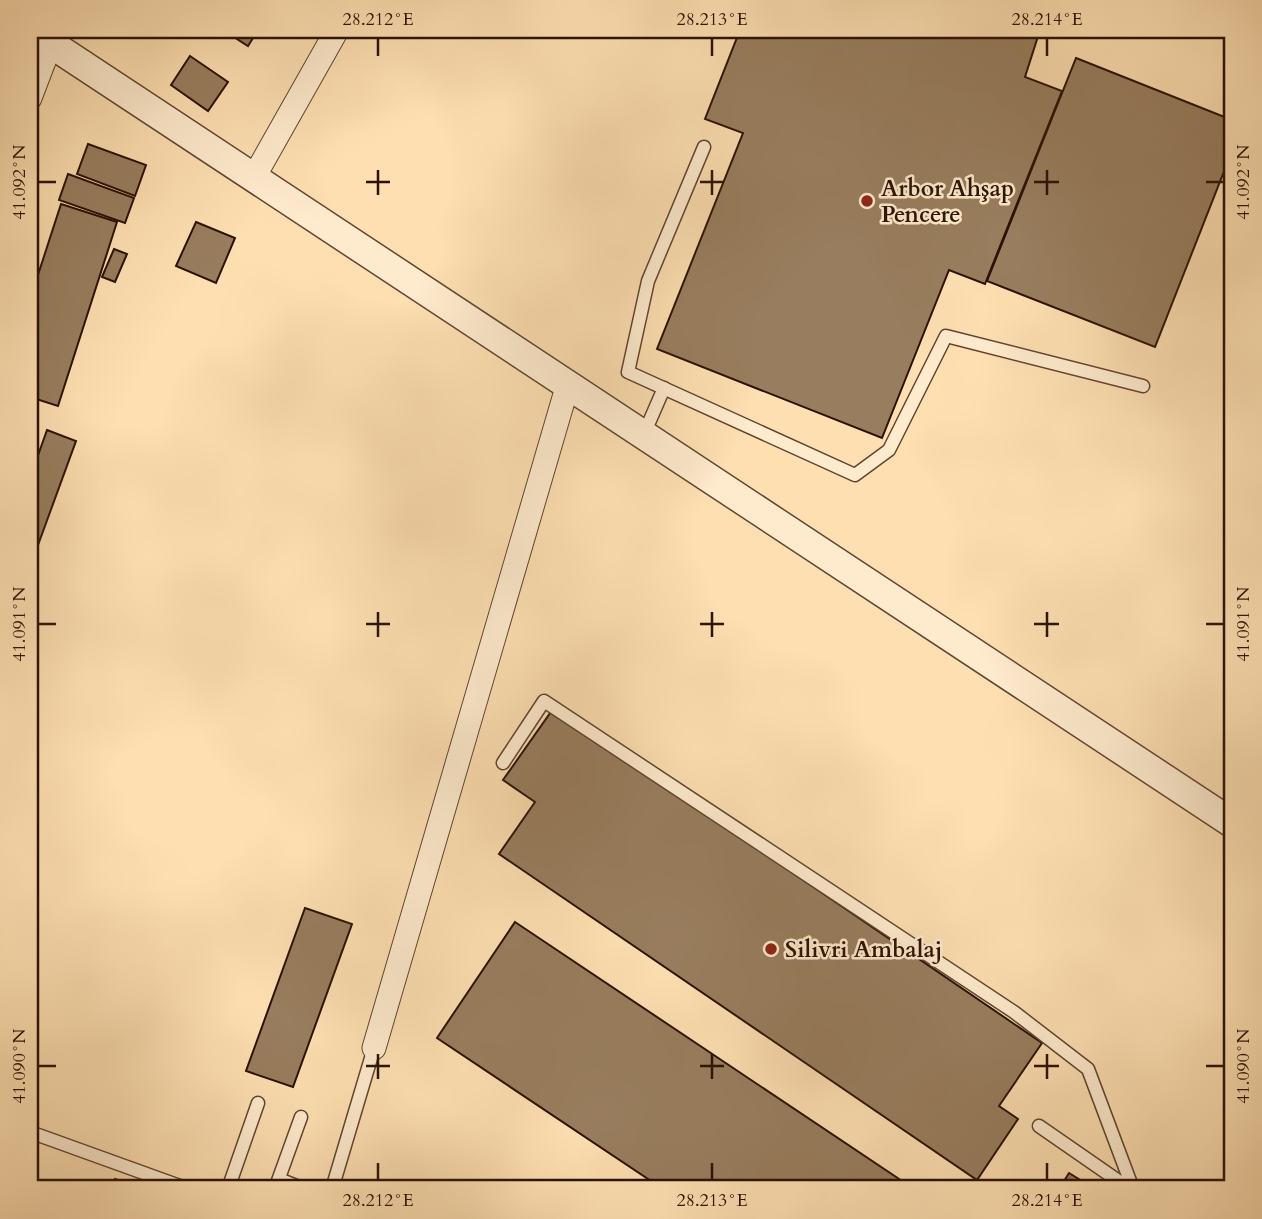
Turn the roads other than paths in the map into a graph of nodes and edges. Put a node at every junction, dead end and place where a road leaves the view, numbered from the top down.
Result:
1 (337, 30) edge
2 (41, 37) edge
3 (30, 98) edge
4 (704, 147) dead end
5 (254, 177) junction
6 (568, 384) junction
7 (1143, 386) dead end
8 (664, 388) junction
9 (644, 434) junction
10 (503, 763) dead end
11 (1232, 823) edge
12 (374, 1048) joint
13 (258, 1103) dead end
14 (301, 1117) dead end
15 (1039, 1126) dead end
16 (30, 1132) edge
17 (277, 1184) edge
18 (188, 1189) edge
19 (228, 1189) edge
20 (304, 1189) edge
21 (332, 1189) edge
22 (1131, 1189) edge

1 - 5 street
2 - 3 street
2 - 5 street
4 - 8 lane
5 - 6 street
6 - 9 street
6 - 12 street
7 - 8 lane
8 - 9 lane
9 - 11 street
10 - 22 lane
12 - 21 lane
13 - 19 lane
14 - 17 lane
15 - 22 lane
16 - 18 lane
17 - 20 lane

